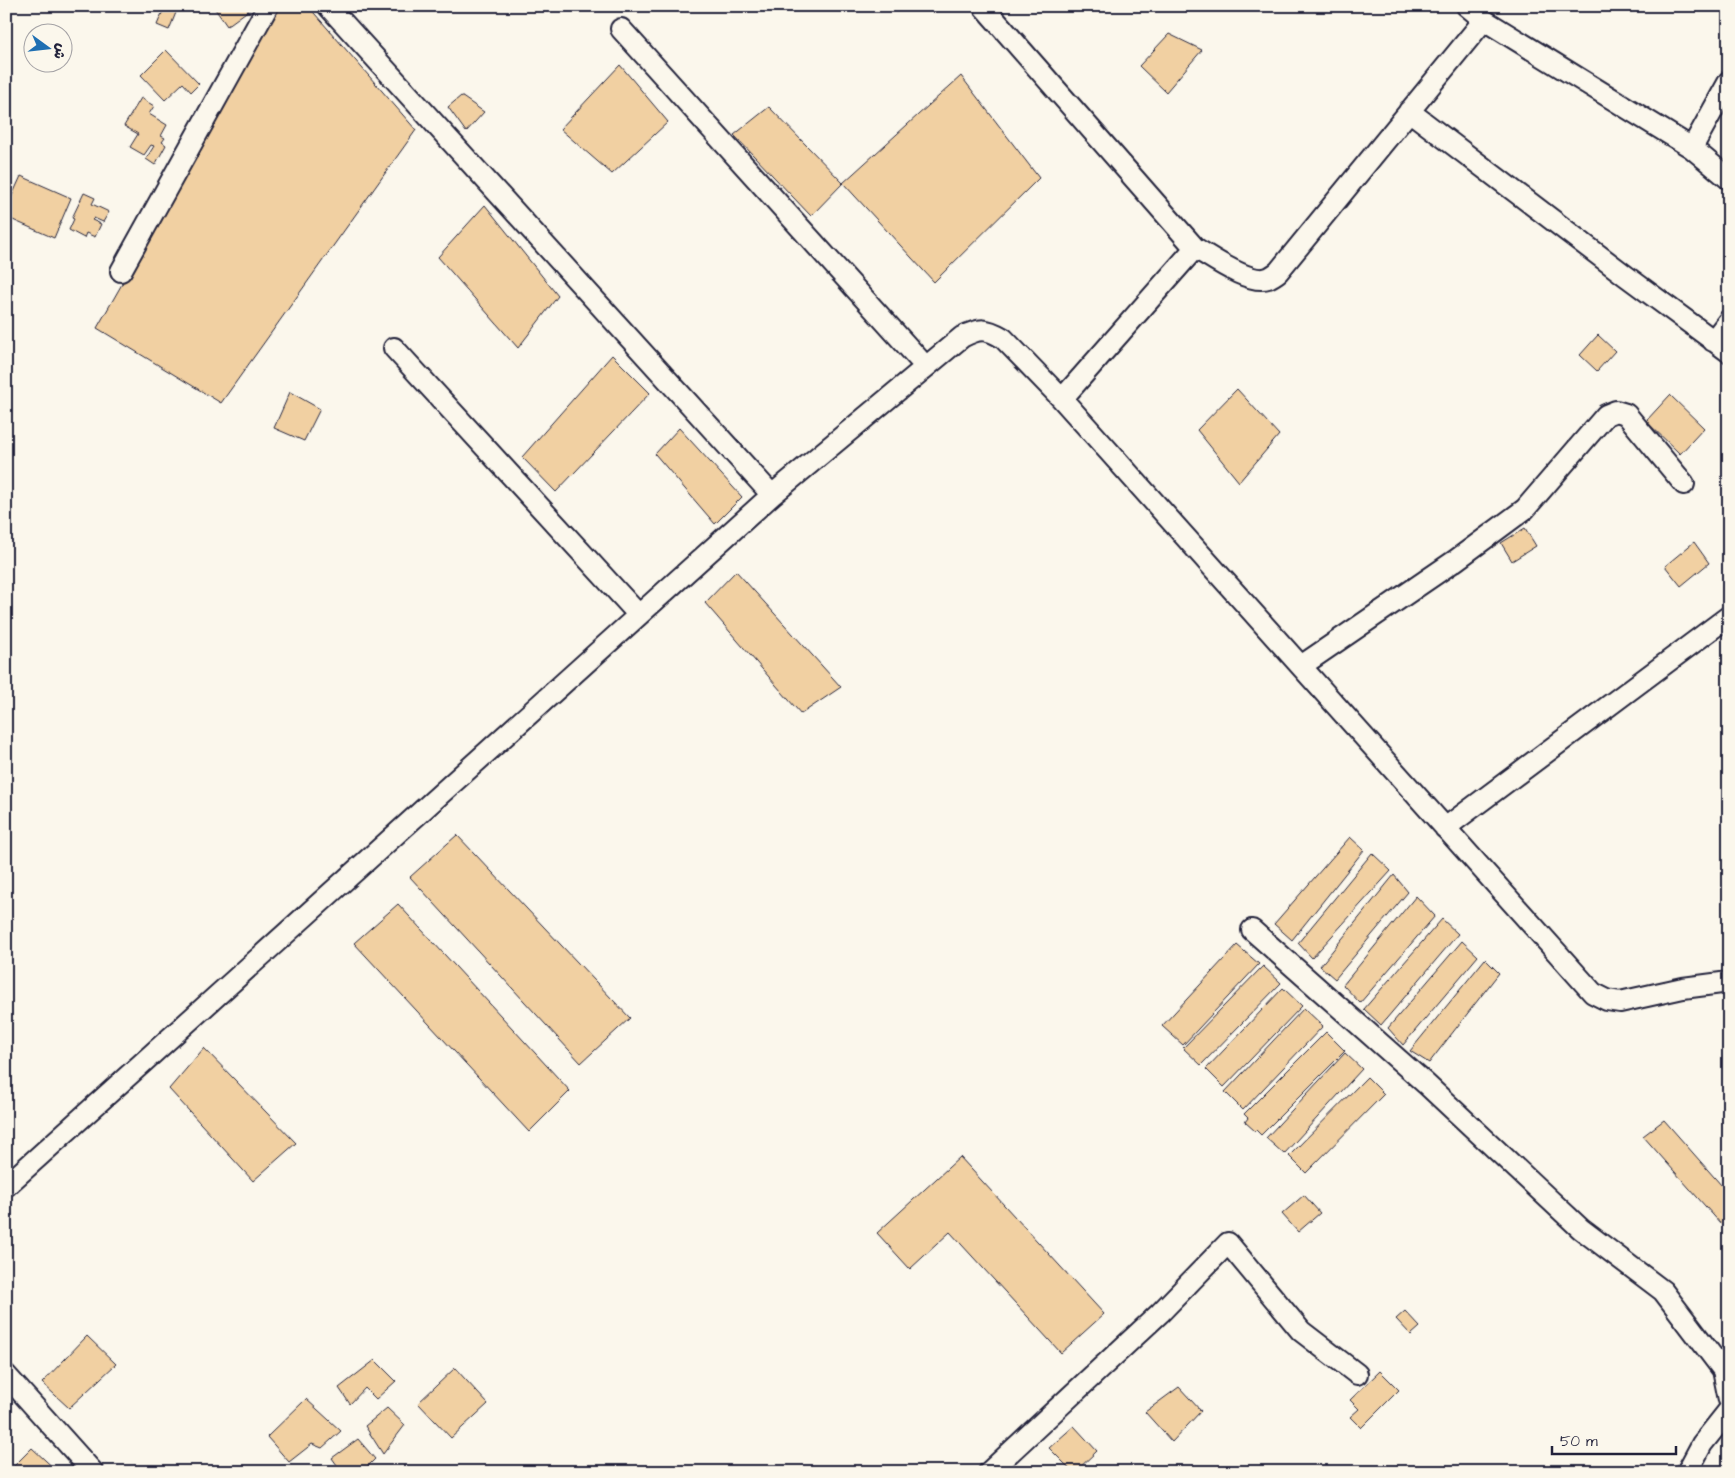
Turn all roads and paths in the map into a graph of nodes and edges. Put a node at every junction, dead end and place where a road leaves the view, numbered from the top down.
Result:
1 (268, 6) edge
2 (328, 6) edge
3 (983, 6) edge
4 (1467, 6) edge
5 (1484, 20) junction
6 (621, 29) dead end
7 (1729, 81) edge
8 (1410, 111) junction
9 (1692, 148) junction
10 (1729, 179) edge
11 (1195, 248) junction
12 (121, 271) dead end
13 (1729, 320) edge
14 (1721, 347) edge
15 (394, 348) dead end
16 (926, 367) junction
17 (1062, 399) junction
18 (1684, 484) dead end
19 (772, 495) junction
20 (638, 614) junction
21 (1729, 616) edge
22 (1301, 666) junction
23 (1445, 828) junction
24 (1252, 930) dead end
25 (1729, 982) edge
26 (6, 1186) edge
27 (1357, 1374) dead end
28 (6, 1375) edge
29 (1729, 1400) edge
30 (1729, 1410) edge
31 (93, 1472) edge
32 (989, 1472) edge
33 (1687, 1472) edge

1 - 12 street
2 - 19 street
3 - 11 street
4 - 5 street
5 - 8 street
5 - 9 street
6 - 16 street
7 - 9 street
8 - 11 street
8 - 14 street
9 - 10 street
11 - 17 street
13 - 14 street
15 - 20 street
16 - 17 street
16 - 19 street
17 - 22 street
18 - 22 street
19 - 20 street
20 - 26 street
21 - 23 street
22 - 23 street
23 - 25 street
24 - 29 street
27 - 32 street
28 - 31 street
30 - 33 street

